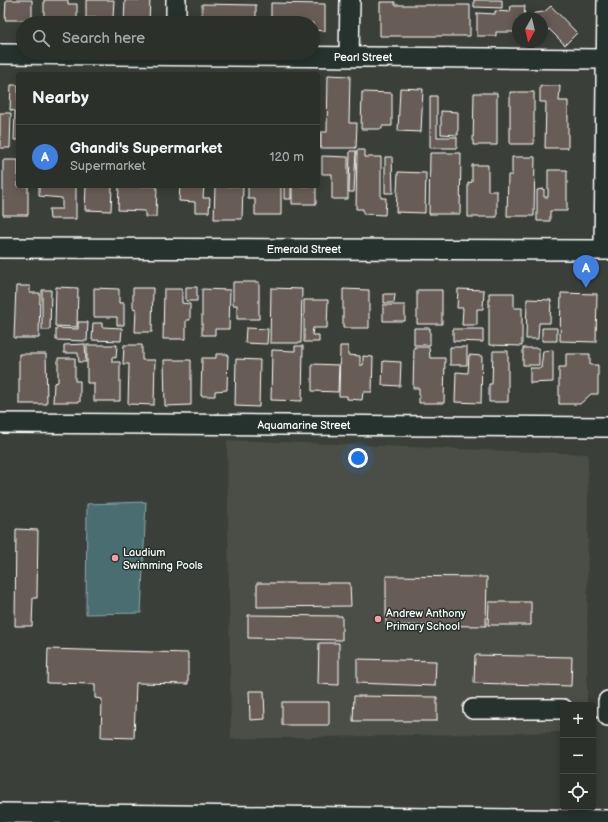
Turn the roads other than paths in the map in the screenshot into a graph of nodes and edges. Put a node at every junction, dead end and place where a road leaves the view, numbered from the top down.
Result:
1 (176, 0) edge
2 (350, 0) edge
3 (607, 0) edge
4 (176, 16) edge
5 (0, 54) edge
6 (16, 54) edge
7 (320, 56) edge
8 (350, 57) junction
9 (606, 59) junction
10 (0, 248) edge
11 (606, 250) edge
12 (0, 423) edge
13 (608, 427) edge
14 (608, 701) edge
15 (472, 709) dead end
16 (560, 709) edge
17 (596, 709) edge
18 (608, 709) edge
19 (608, 716) edge
20 (0, 813) edge
21 (608, 820) edge

1 - 4 street
2 - 8 street
3 - 9 street
5 - 6 street, Pearl Street
7 - 8 street, Pearl Street
8 - 9 street, Pearl Street
9 - 11 street
10 - 11 street, Emerald Street
12 - 13 street, Aquamarine Street
14 - 18 street
15 - 16 street
17 - 18 street
18 - 19 street
20 - 21 street

